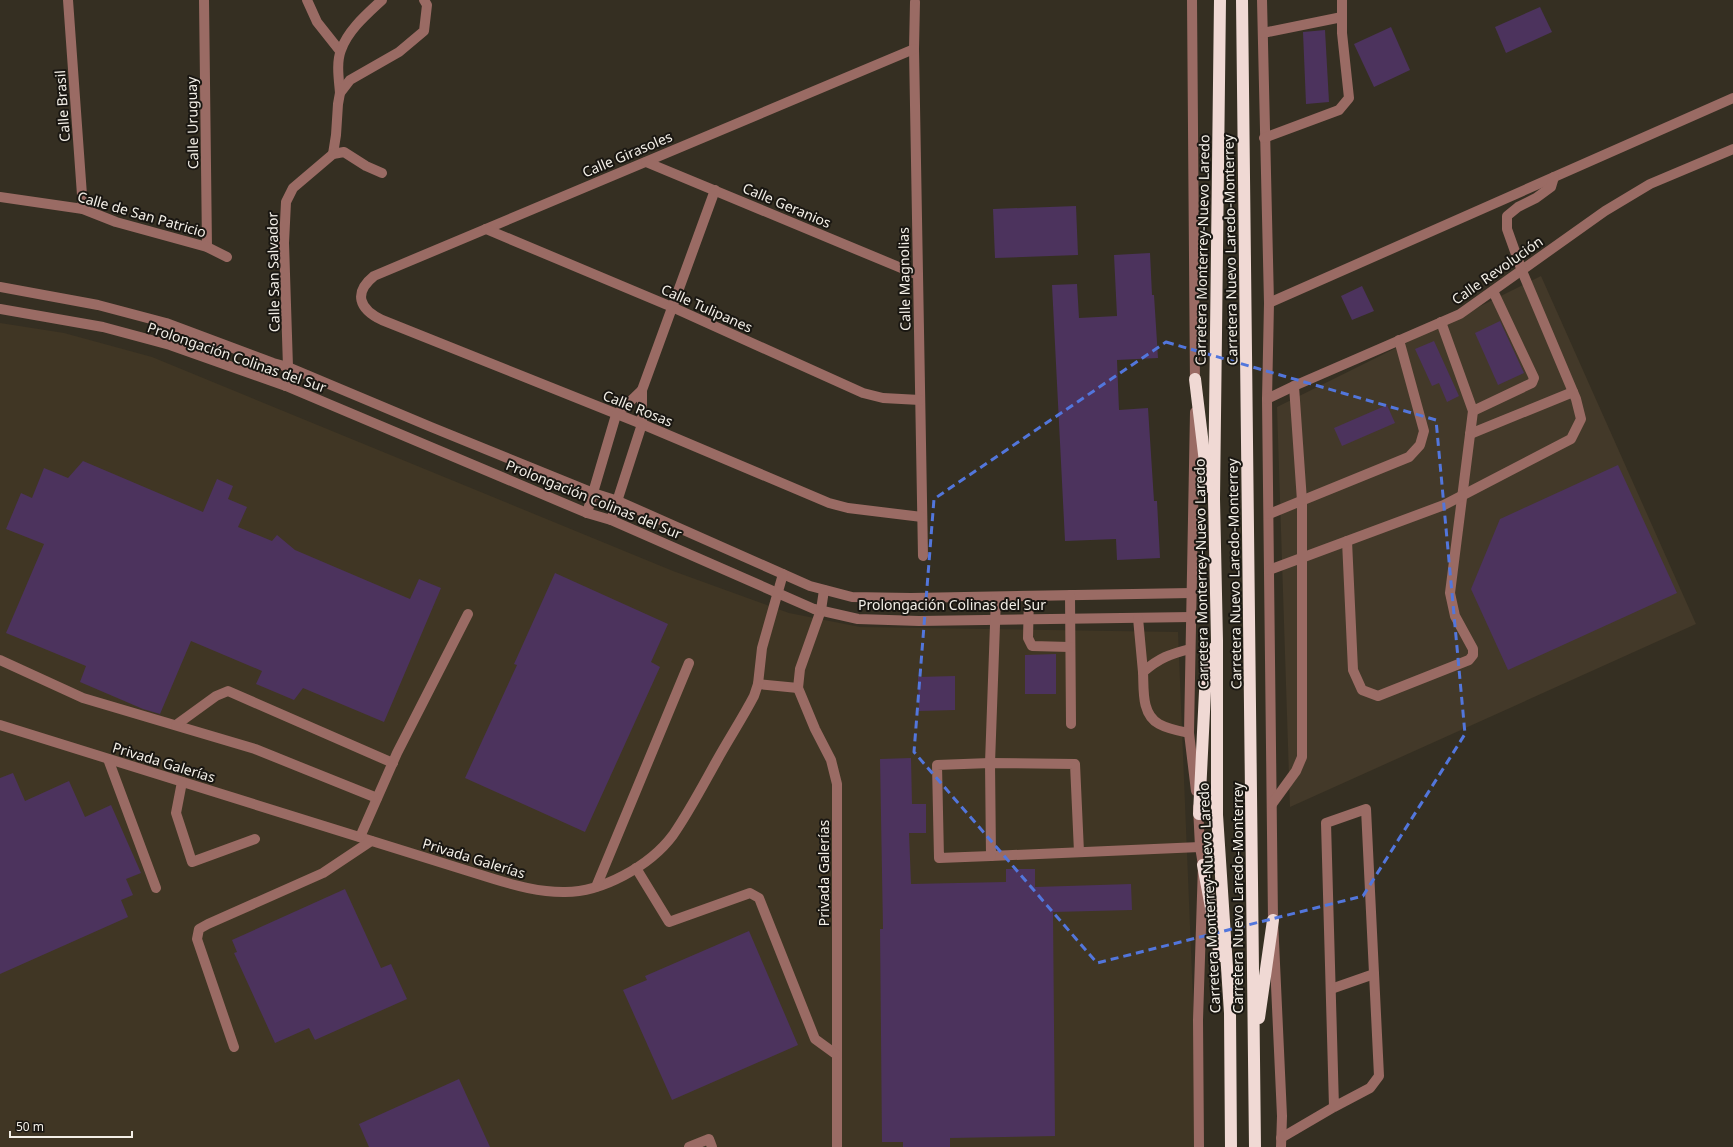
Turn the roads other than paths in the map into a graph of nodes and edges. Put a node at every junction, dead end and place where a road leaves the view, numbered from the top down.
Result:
1 (68, 0) edge
2 (204, 0) edge
3 (307, 0) edge
4 (382, 0) edge
5 (424, 0) edge
6 (1192, 0) edge
7 (1220, 0) edge
8 (1242, 0) edge
9 (1262, 0) edge
10 (1342, 0) edge
11 (915, 2) dead end
12 (1342, 17) junction
13 (1263, 33) junction
14 (914, 49) junction
15 (340, 51) junction
16 (340, 93) junction
17 (1733, 98) edge
18 (1264, 138) junction
19 (1733, 149) edge
20 (333, 154) junction
21 (646, 162) junction
22 (382, 173) dead end
23 (1554, 178) junction
24 (715, 190) junction
25 (0, 197) edge
26 (83, 209) junction
27 (486, 229) junction
28 (207, 246) junction
29 (227, 257) dead end
30 (1522, 271) junction
31 (918, 275) junction
32 (0, 287) edge
33 (1494, 291) junction
34 (360, 294) joint
35 (1269, 302) junction
36 (672, 307) junction
37 (0, 309) edge
38 (1441, 322) junction
39 (1399, 340) junction
40 (288, 366) junction
41 (1195, 379) junction
42 (286, 386) junction
43 (1294, 386) junction
44 (642, 390) junction
45 (1573, 392) junction
46 (1267, 399) junction
47 (920, 400) junction
48 (1473, 411) junction
49 (616, 415) junction
50 (642, 424) junction
51 (1470, 434) junction
52 (593, 493) junction
53 (1463, 495) junction
54 (1214, 498) junction
55 (618, 501) junction
56 (1302, 501) junction
57 (587, 513) junction
58 (1269, 514) junction
59 (922, 517) junction
60 (611, 520) junction
61 (1347, 541) junction
62 (923, 556) dead end
63 (1301, 558) junction
64 (1269, 570) junction
65 (783, 574) junction
66 (824, 590) junction
67 (779, 593) junction
68 (1191, 593) junction
69 (1029, 596) junction
70 (1070, 596) junction
71 (996, 597) junction
72 (821, 610) junction
73 (468, 614) dead end
74 (1192, 617) junction
75 (1138, 618) junction
76 (1029, 619) junction
77 (1070, 619) junction
78 (996, 620) junction
79 (1217, 641) junction
80 (1070, 647) junction
81 (1190, 649) junction
82 (0, 660) edge
83 (689, 663) dead end
84 (1143, 672) junction
85 (758, 684) junction
86 (798, 688) junction
87 (1071, 724) dead end
88 (0, 725) edge
89 (176, 725) junction
90 (1189, 733) junction
91 (108, 758) junction
92 (392, 763) junction
93 (990, 763) junction
94 (182, 782) junction
95 (377, 798) junction
96 (1272, 804) junction
97 (1199, 814) junction
98 (360, 837) junction
99 (255, 839) dead end
100 (371, 841) junction
101 (1219, 845) junction
102 (1200, 847) junction
103 (1079, 852) junction
104 (991, 856) junction
105 (1203, 865) junction
106 (636, 868) junction
107 (156, 888) dead end
108 (596, 888) junction
109 (1273, 920) junction
110 (1374, 974) junction
111 (1331, 989) junction
112 (1230, 1013) junction
113 (234, 1046) dead end
114 (837, 1055) junction
115 (1254, 1061) junction
116 (1334, 1106) junction
117 (1281, 1143) edge
118 (689, 1147) edge
119 (712, 1147) edge
120 (837, 1147) edge
121 (1199, 1147) edge
122 (1230, 1147) edge
123 (1255, 1147) edge

1 - 26 street, Calle Brasil
2 - 28 street, Calle Uruguay
3 - 15 street
4 - 15 street
5 - 16 street
6 - 41 street
7 - 54 highway, Carretera Monterrey-Nuevo Laredo
8 - 115 highway, Carretera Nuevo Laredo-Monterrey
9 - 13 street
10 - 12 street
11 - 14 street, Calle Magnolias
12 - 13 street
12 - 18 street
13 - 18 street
14 - 21 street, Calle Girasoles
14 - 31 street, Calle Magnolias
15 - 16 street
16 - 20 street
17 - 23 street
18 - 35 street
19 - 30 street, Calle Revolución
20 - 22 street
20 - 40 street, Calle San Salvador
21 - 24 street, Calle Geranios
21 - 27 street, Calle Girasoles
23 - 30 street
23 - 35 street
24 - 31 street, Calle Geranios
24 - 36 street
25 - 26 street, Calle de San Patricio
26 - 28 street, Calle de San Patricio
27 - 34 street, Calle Girasoles
27 - 36 street, Calle Tulipanes
28 - 29 street, Calle de San Patricio
30 - 33 street, Calle Revolución
30 - 45 street
31 - 47 street, Calle Magnolias
32 - 40 street, Prolongación Colinas del Sur
33 - 38 street, Calle Revolución
33 - 48 street
34 - 49 street, Calle Rosas
35 - 46 street
36 - 44 street
36 - 47 street, Calle Tulipanes
37 - 42 street, Prolongación Colinas del Sur
38 - 39 street, Calle Revolución
38 - 48 street
39 - 43 street, Calle Revolución
39 - 56 street
40 - 42 street, Calle San Salvador
40 - 52 street, Prolongación Colinas del Sur
41 - 54 highway
41 - 68 street
42 - 57 street, Prolongación Colinas del Sur
43 - 46 street, Calle Revolución
43 - 56 street
44 - 49 street
44 - 50 street
45 - 51 street
45 - 53 street
46 - 58 street
47 - 59 street, Calle Magnolias
48 - 51 street
49 - 50 street, Calle Rosas
49 - 52 street
50 - 55 street
50 - 59 street, Calle Rosas
51 - 53 street
52 - 55 street, Prolongación Colinas del Sur
52 - 57 street
53 - 61 street
53 - 61 street
54 - 79 highway, Carretera Monterrey-Nuevo Laredo
55 - 60 street
55 - 65 street, Prolongación Colinas del Sur
56 - 58 street
56 - 63 street
57 - 60 street, Prolongación Colinas del Sur
58 - 64 street
59 - 62 street, Calle Magnolias
60 - 67 street, Prolongación Colinas del Sur
61 - 63 street
63 - 64 street
63 - 96 street
64 - 96 street
65 - 66 street, Prolongación Colinas del Sur
65 - 67 street, Privada Galerías
66 - 71 street, Prolongación Colinas del Sur
66 - 72 street, Privada Galerías
67 - 72 street, Prolongación Colinas del Sur
67 - 85 street, Privada Galerías
68 - 70 street, Prolongación Colinas del Sur
68 - 74 street
69 - 70 street, Prolongación Colinas del Sur
69 - 71 street, Prolongación Colinas del Sur
69 - 76 street
70 - 77 street
71 - 78 street
72 - 78 street, Prolongación Colinas del Sur
72 - 86 street, Privada Galerías
73 - 92 street
74 - 75 street, Prolongación Colinas del Sur
74 - 81 street
75 - 77 street, Prolongación Colinas del Sur
75 - 84 street
76 - 77 street, Prolongación Colinas del Sur
76 - 78 street, Prolongación Colinas del Sur
76 - 80 street
77 - 80 street
78 - 93 street
79 - 97 highway
79 - 101 highway, Carretera Monterrey-Nuevo Laredo
80 - 87 street
81 - 84 street
81 - 90 street
82 - 89 street
83 - 108 street
84 - 90 street
85 - 86 street
85 - 106 street, Privada Galerías
86 - 114 street, Privada Galerías
88 - 91 street, Privada Galerías
89 - 92 street
89 - 95 street
90 - 97 street
91 - 94 street, Privada Galerías
91 - 107 street
92 - 95 street
93 - 103 street
93 - 104 street
93 - 104 street
94 - 98 street, Privada Galerías
94 - 99 street
95 - 98 street
96 - 109 street
97 - 102 street
98 - 100 street, Privada Galerías
100 - 108 street, Privada Galerías
100 - 113 street
101 - 102 street
101 - 112 highway, Carretera Monterrey-Nuevo Laredo
102 - 103 street
102 - 105 street
103 - 104 street
105 - 112 highway
105 - 121 street
106 - 108 street, Privada Galerías
106 - 114 street
109 - 115 highway
109 - 117 street
110 - 111 street
110 - 111 street
110 - 116 street
111 - 116 street
112 - 122 highway, Carretera Monterrey-Nuevo Laredo
114 - 120 street, Privada Galerías
115 - 123 highway, Carretera Nuevo Laredo-Monterrey
116 - 117 street
118 - 119 street

